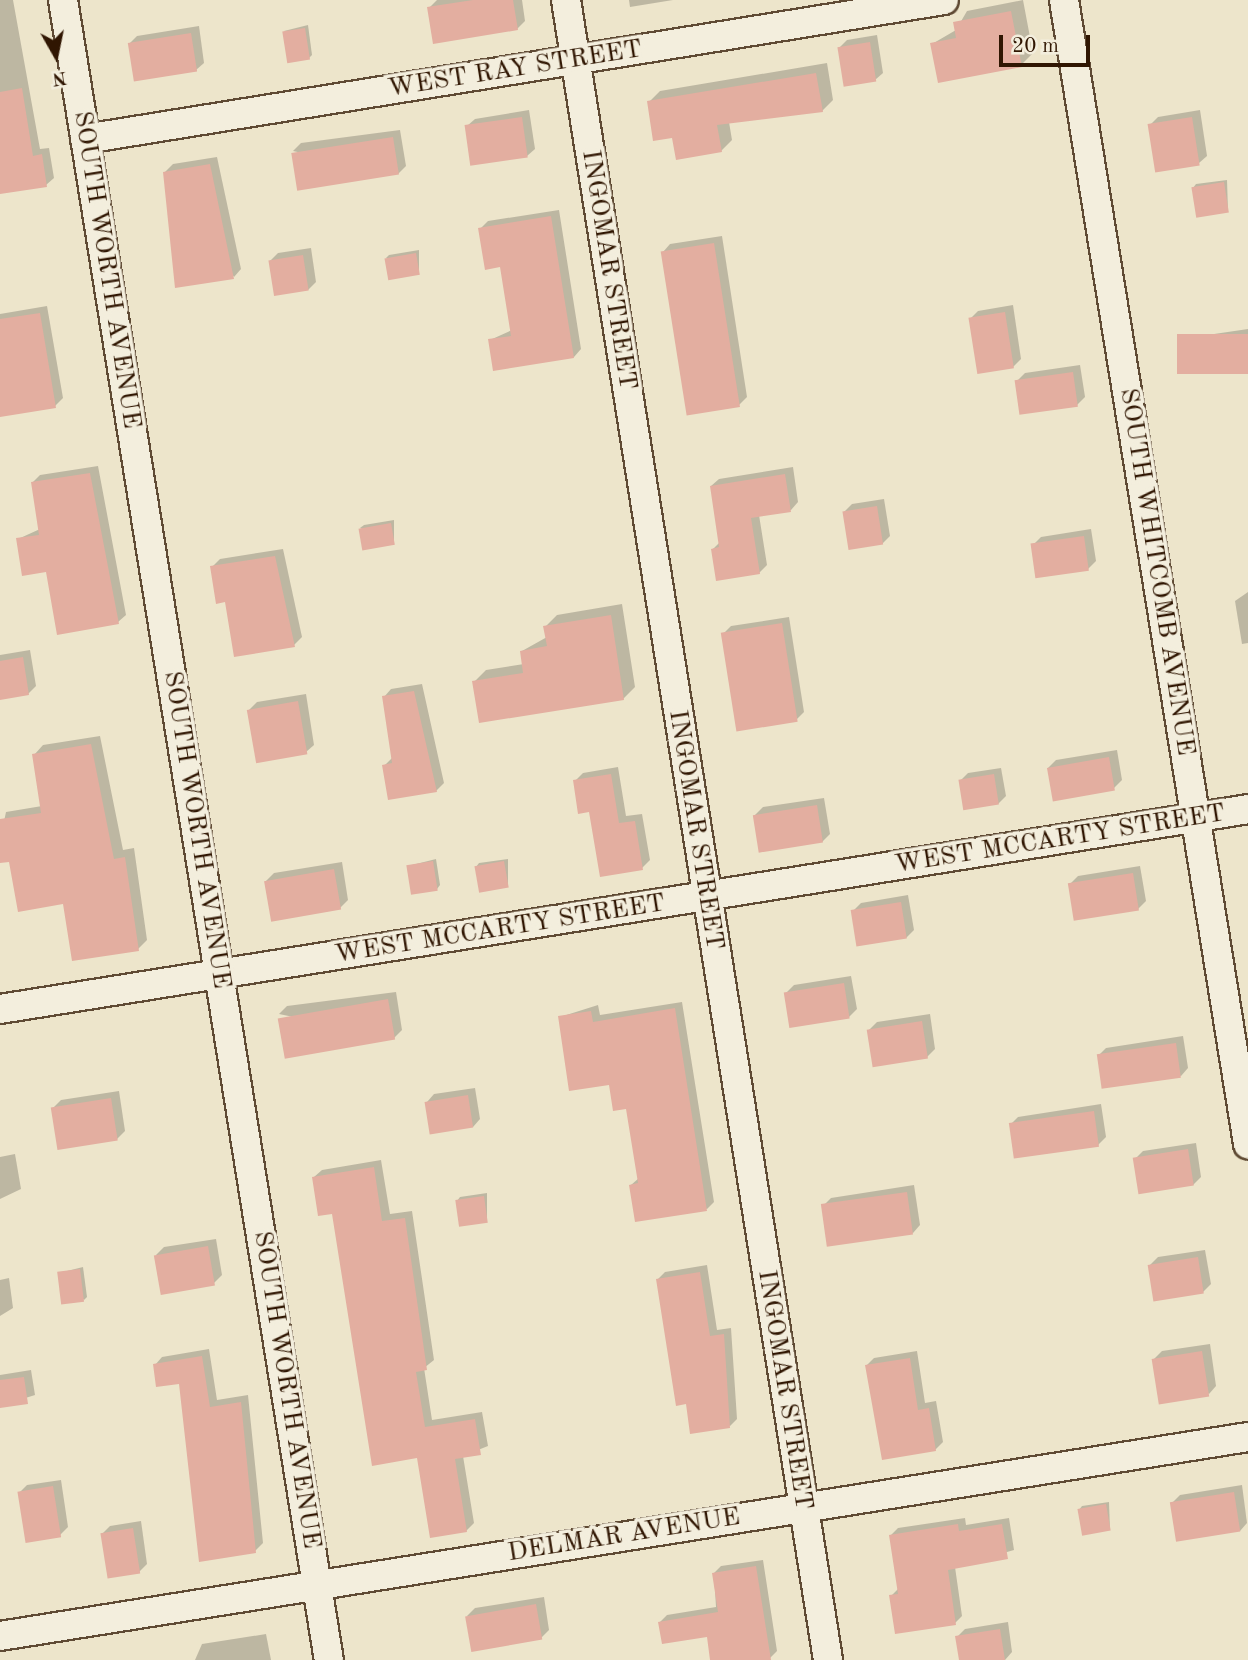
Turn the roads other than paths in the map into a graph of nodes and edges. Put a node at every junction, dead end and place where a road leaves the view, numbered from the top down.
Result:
1 (63, 0) edge
2 (566, 0) edge
3 (944, 0) edge
4 (1064, 0) edge
5 (576, 61) junction
6 (85, 139) junction
7 (1248, 809) edge
8 (1196, 818) junction
9 (705, 898) junction
10 (219, 975) junction
11 (0, 1009) edge
12 (1248, 1144) edge
13 (1248, 1437) edge
14 (803, 1508) junction
15 (317, 1585) junction
16 (0, 1636) edge
17 (329, 1660) edge
18 (828, 1660) edge

1 - 6 street, SOUTH WORTH AVENUE
2 - 5 street, INGOMAR STREET
3 - 5 street, WEST RAY STREET
4 - 8 street, SOUTH WHITCOMB AVENUE
5 - 6 street, WEST RAY STREET
5 - 9 street, INGOMAR STREET
6 - 10 street, SOUTH WORTH AVENUE
7 - 8 street, WEST MCCARTY STREET
8 - 9 street, WEST MCCARTY STREET
8 - 12 street, SOUTH WHITCOMB AVENUE
9 - 10 street, WEST MCCARTY STREET
9 - 14 street, INGOMAR STREET
10 - 11 street, WEST MCCARTY STREET
10 - 15 street, SOUTH WORTH AVENUE
13 - 14 street, DELMAR AVENUE
14 - 15 street, DELMAR AVENUE
14 - 18 street, INGOMAR STREET
15 - 16 street, DELMAR AVENUE
15 - 17 street, SOUTH WORTH AVENUE

